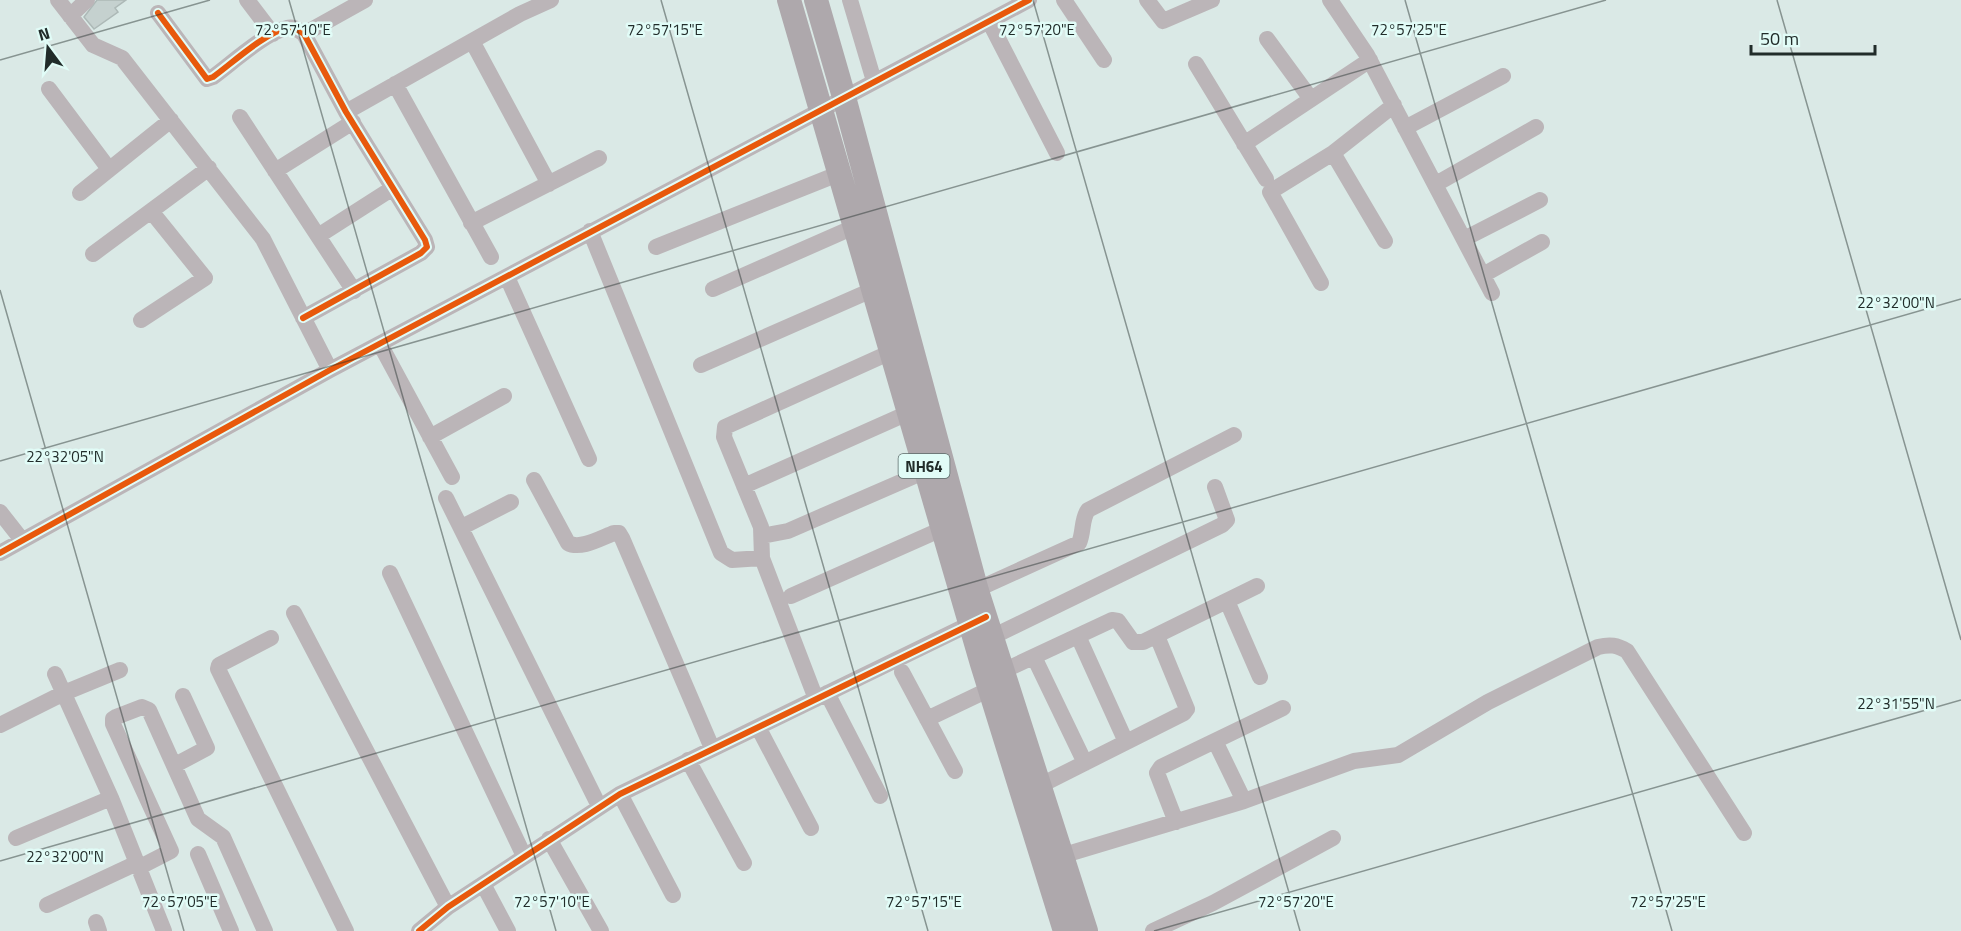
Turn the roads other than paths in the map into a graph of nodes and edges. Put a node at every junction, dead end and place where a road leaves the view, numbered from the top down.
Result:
1 (58, 0) edge
2 (87, 0) edge
3 (247, 0) edge
4 (365, 0) edge
5 (551, 0) edge
6 (789, 0) edge
7 (816, 0) edge
8 (850, 0) edge
9 (1029, 0) edge
10 (1064, 0) edge
11 (1147, 0) edge
12 (1212, 0) edge
13 (1330, 0) edge
14 (516, 7) edge
15 (158, 13) dead end
16 (70, 15) junction
17 (988, 21) junction
18 (273, 34) junction
19 (304, 34) junction
20 (1267, 39) dead end
21 (472, 41) junction
22 (1104, 60) dead end
23 (1370, 60) junction
24 (1196, 64) dead end
25 (1503, 76) dead end
26 (874, 81) junction
27 (395, 84) junction
28 (49, 89) dead end
29 (844, 97) junction
30 (1311, 99) junction
31 (1394, 105) junction
32 (819, 109) junction
33 (240, 117) dead end
34 (349, 117) junction
35 (171, 120) junction
36 (1536, 127) dead end
37 (1405, 129) junction
38 (1244, 144) junction
39 (1057, 153) dead end
40 (1333, 153) junction
41 (599, 158) dead end
42 (209, 168) junction
43 (109, 169) junction
44 (275, 171) junction
45 (838, 174) junction
46 (1266, 178) dead end
47 (549, 184) junction
48 (1436, 184) junction
49 (393, 188) junction
50 (80, 193) dead end
51 (1540, 200) dead end
52 (151, 211) junction
53 (471, 223) junction
54 (854, 227) junction
55 (590, 231) junction
56 (318, 236) junction
57 (1464, 239) junction
58 (1385, 242) dead end
59 (1542, 242) dead end
60 (656, 247) dead end
61 (93, 254) dead end
62 (490, 257) dead end
63 (1483, 275) junction
64 (507, 277) junction
65 (1321, 283) dead end
66 (713, 289) dead end
67 (872, 290) junction
68 (354, 291) junction
69 (1492, 293) dead end
70 (303, 318) junction
71 (141, 320) dead end
72 (380, 344) junction
73 (891, 352) junction
74 (701, 365) dead end
75 (330, 370) junction
76 (504, 396) dead end
77 (909, 413) junction
78 (1234, 435) dead end
79 (430, 437) junction
80 (589, 459) dead end
81 (926, 471) junction
82 (452, 477) dead end
83 (534, 480) dead end
84 (744, 486) junction
85 (1215, 487) dead end
86 (446, 498) dead end
87 (512, 502) dead end
88 (0, 512) edge
89 (462, 527) junction
90 (942, 528) junction
91 (762, 536) junction
92 (22, 540) junction
93 (0, 553) edge
94 (762, 558) junction
95 (390, 573) dead end
96 (1257, 586) dead end
97 (970, 593) junction
98 (790, 596) dead end
99 (1227, 601) junction
100 (294, 613) dead end
101 (983, 626) junction
102 (1078, 636) junction
103 (1157, 636) junction
104 (271, 638) dead end
105 (1034, 657) junction
106 (120, 670) dead end
107 (902, 672) dead end
108 (55, 674) dead end
109 (1260, 678) dead end
110 (996, 680) junction
111 (64, 693) junction
112 (183, 696) dead end
113 (821, 696) junction
114 (1283, 708) dead end
115 (927, 719) junction
116 (0, 725) edge
117 (759, 727) junction
118 (1215, 741) junction
119 (1126, 742) junction
120 (712, 748) junction
121 (688, 760) junction
122 (1084, 764) junction
123 (176, 765) junction
124 (955, 771) dead end
125 (1039, 786) junction
126 (620, 794) junction
127 (880, 796) dead end
128 (111, 798) junction
129 (1244, 801) junction
130 (599, 806) junction
131 (1176, 822) junction
132 (811, 828) dead end
133 (1744, 833) dead end
134 (16, 838) dead end
135 (1333, 838) dead end
136 (549, 839) junction
137 (198, 854) dead end
138 (524, 856) junction
139 (1061, 856) junction
140 (744, 863) dead end
141 (137, 866) junction
142 (483, 884) junction
143 (673, 895) dead end
144 (46, 905) dead end
145 (448, 907) junction
146 (164, 931) edge
147 (231, 931) edge
148 (265, 931) edge
149 (346, 931) edge
150 (419, 931) edge
151 (508, 931) edge
152 (600, 931) edge
153 (1065, 931) edge
154 (1086, 931) edge
155 (1153, 931) edge

1 - 16 street
2 - 16 street
3 - 18 street
4 - 19 street
5 - 14 street
6 - 32 highway, NH64
7 - 29 highway, NH64
8 - 26 street
9 - 17 street
10 - 22 street
11 - 12 street
13 - 23 street
14 - 21 street
15 - 18 street
16 - 35 street
17 - 26 street
17 - 39 street
18 - 19 street
19 - 34 street
20 - 30 street
21 - 27 street
21 - 47 street
23 - 30 street
23 - 31 street
24 - 38 street
25 - 37 street
26 - 29 street
27 - 34 street
27 - 53 street
28 - 43 street
29 - 32 street
29 - 97 highway, NH64
30 - 38 street
31 - 37 street
31 - 40 street
32 - 45 highway, NH64
32 - 55 street
33 - 44 street
34 - 44 street
34 - 49 street
35 - 42 street
35 - 43 street
36 - 48 street
37 - 48 street
38 - 46 street
40 - 58 street
40 - 65 street
41 - 47 street
42 - 52 street
42 - 70 street
43 - 50 street
44 - 56 street
45 - 54 highway, NH64
45 - 60 street
47 - 53 street
48 - 57 street
49 - 56 street
49 - 68 street
51 - 57 street
52 - 61 street
52 - 71 street
53 - 62 street
54 - 66 street
54 - 67 highway, NH64
55 - 64 street
55 - 94 street
56 - 68 street
57 - 63 street
59 - 63 street
63 - 69 street
64 - 72 street
64 - 80 street
67 - 73 highway, NH64
67 - 74 street
68 - 70 street
70 - 75 street
72 - 75 street
72 - 79 street
73 - 77 highway, NH64
73 - 84 street
75 - 92 street
76 - 79 street
77 - 81 highway, NH64
77 - 84 street
78 - 97 street
79 - 82 street
81 - 90 highway, NH64
81 - 91 street
83 - 120 street
84 - 91 street
85 - 101 street
86 - 89 street
87 - 89 street
88 - 92 street
89 - 130 street
90 - 97 highway, NH64
90 - 98 street
91 - 94 street
92 - 93 street
94 - 113 street
95 - 138 street
96 - 99 street
97 - 101 highway, NH64
99 - 103 street
99 - 109 street
100 - 145 street
101 - 110 highway, NH64
101 - 113 street
102 - 103 street
102 - 105 street
102 - 119 street
103 - 119 street
104 - 149 street
105 - 110 street
105 - 122 street
106 - 111 street
107 - 115 street
108 - 111 street
110 - 115 street
110 - 125 highway, NH64
110 - 153 highway, NH64
111 - 116 street
111 - 128 street
112 - 123 street
113 - 117 street
113 - 127 street
114 - 118 street
115 - 124 street
117 - 120 street
117 - 132 street
118 - 129 street
118 - 131 street
119 - 122 street
120 - 121 street
121 - 126 street
121 - 140 street
122 - 125 street
123 - 141 street
123 - 148 street
125 - 139 highway, NH64
126 - 130 street
126 - 143 street
128 - 134 street
128 - 141 street
129 - 131 street
129 - 133 street
130 - 136 street
131 - 139 street
135 - 155 street
136 - 138 street
136 - 152 street
137 - 147 street
138 - 142 street
139 - 154 highway, NH64
141 - 144 street
141 - 146 street
142 - 145 street
142 - 151 street
145 - 150 street

